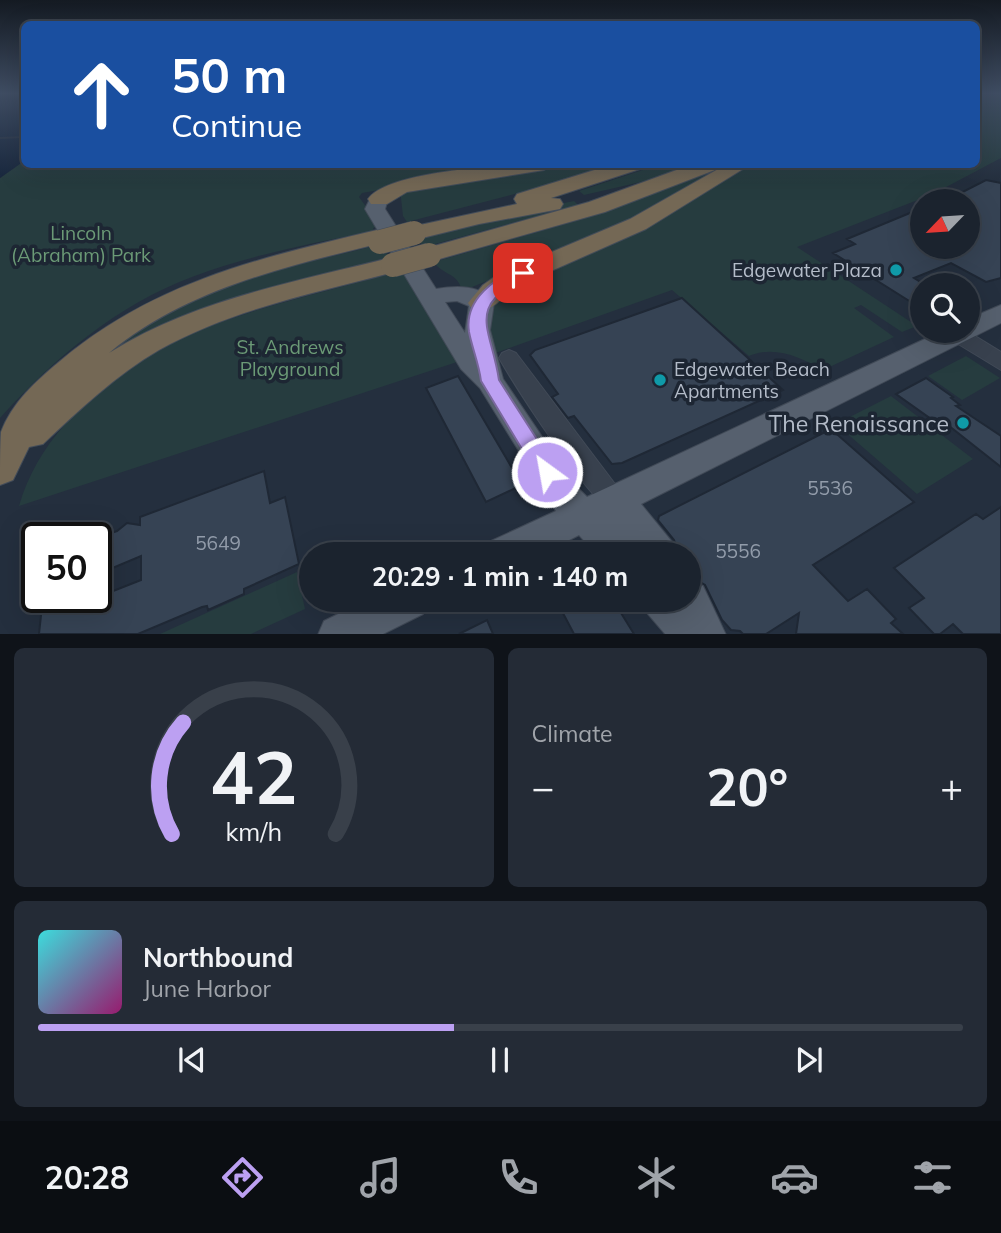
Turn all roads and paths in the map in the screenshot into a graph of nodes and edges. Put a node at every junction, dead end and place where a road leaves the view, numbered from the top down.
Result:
1 (519, 168) edge
2 (623, 168) edge
3 (703, 168) edge
4 (735, 168) edge
5 (681, 177) junction
6 (379, 199) joint
7 (412, 231) junction
8 (383, 248) junction
9 (430, 297) junction
10 (482, 303) junction
11 (1001, 313) edge
12 (980, 323) edge
13 (938, 343) edge
14 (978, 343) edge
15 (1001, 362) edge
16 (500, 369) junction
17 (5, 460) edge
18 (614, 500) junction
19 (583, 515) junction
20 (528, 542) edge
21 (609, 542) edge
22 (650, 542) edge
23 (385, 612) edge
24 (672, 612) edge
25 (695, 612) edge
26 (340, 634) edge
27 (691, 634) edge
28 (706, 634) edge

1 - 6 highway
2 - 7 highway
3 - 5 highway
4 - 10 highway
5 - 7 highway
5 - 8 highway, bridge
6 - 9 main road
7 - 8 highway, bridge
8 - 17 highway
9 - 10 main road
9 - 16 main road
10 - 16 main road
11 - 12 main road
13 - 18 main road
14 - 15 street
16 - 18 street
16 - 19 main road
18 - 19 main road
18 - 22 main road
19 - 20 main road
19 - 21 main road
23 - 26 main road
24 - 27 main road
25 - 28 main road

